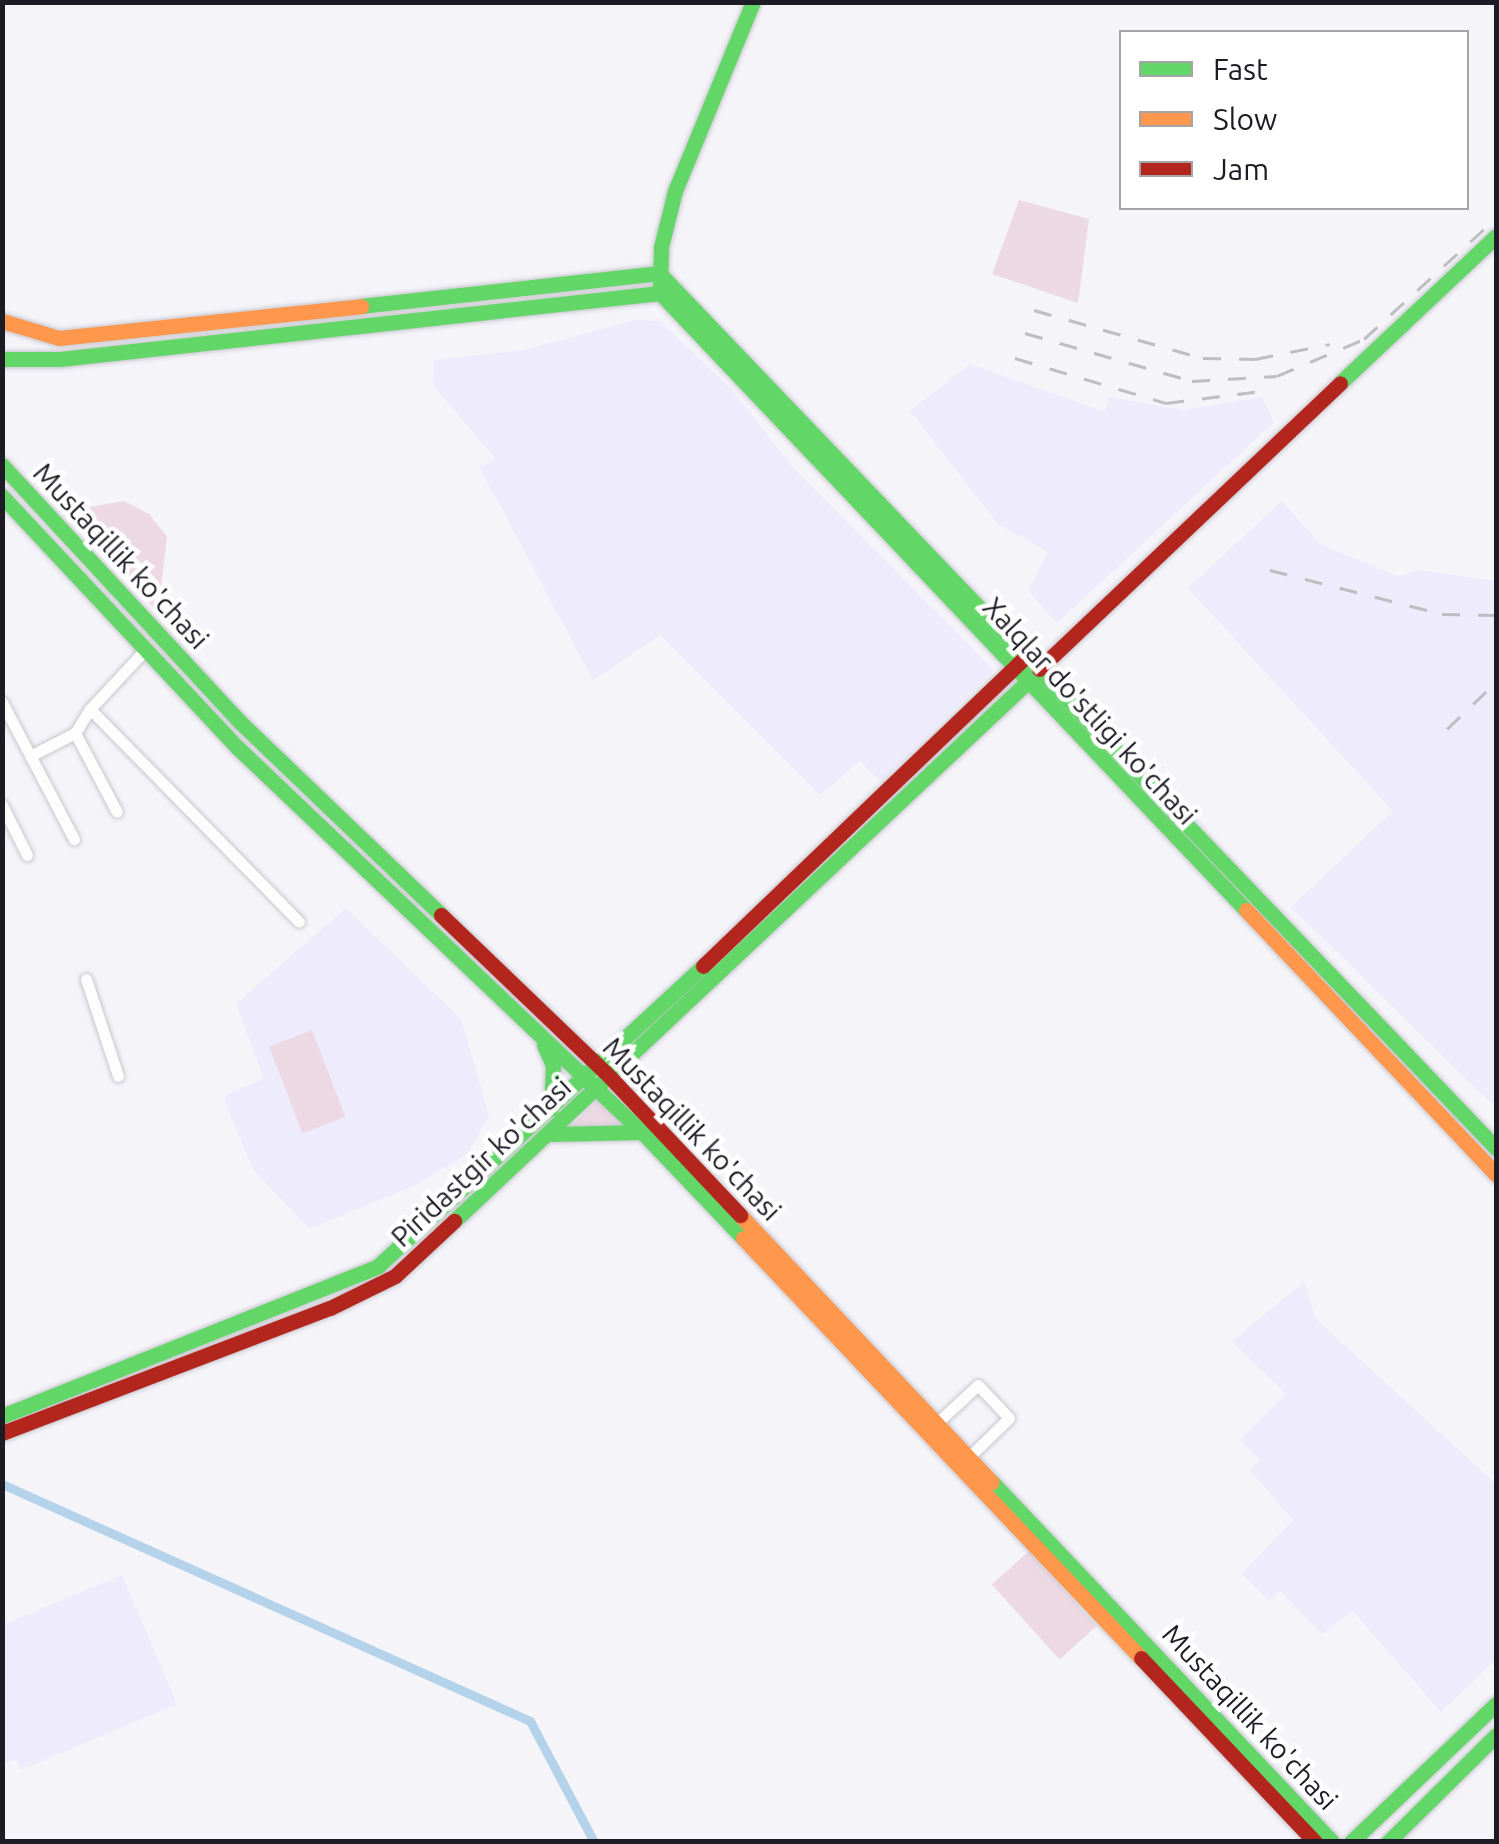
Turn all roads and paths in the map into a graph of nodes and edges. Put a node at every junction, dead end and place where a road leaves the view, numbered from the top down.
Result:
1 (744, 2) edge
2 (753, 2) edge
3 (1496, 236) edge
4 (659, 273) junction
5 (642, 276) junction
6 (652, 293) junction
7 (2, 321) edge
8 (199, 324) junction
9 (200, 343) junction
10 (2, 360) edge
11 (2, 465) edge
12 (2, 496) edge
13 (168, 644) junction
14 (149, 654) junction
15 (1021, 662) junction
16 (1036, 674) junction
17 (2, 702) edge
18 (90, 708) junction
19 (76, 734) junction
20 (30, 756) junction
21 (2, 804) edge
22 (117, 812) dead end
23 (343, 822) junction
24 (329, 836) junction
25 (74, 840) dead end
26 (27, 855) dead end
27 (804, 882) junction
28 (299, 922) dead end
29 (86, 979) dead end
30 (539, 1037) junction
31 (598, 1064) junction
32 (118, 1076) dead end
33 (610, 1077) junction
34 (590, 1083) junction
35 (551, 1109) junction
36 (642, 1132) junction
37 (548, 1135) junction
38 (1496, 1148) edge
39 (1496, 1174) edge
40 (724, 1208) junction
41 (324, 1292) junction
42 (330, 1308) junction
43 (861, 1353) junction
44 (2, 1416) edge
45 (938, 1422) junction
46 (2, 1434) edge
47 (970, 1456) junction
48 (1048, 1550) junction
49 (1496, 1704) edge
50 (1213, 1724) junction
51 (1496, 1735) edge
52 (1316, 1842) edge
53 (1332, 1842) edge
54 (1350, 1842) edge
55 (1388, 1842) edge

1 - 5 main road
2 - 4 main road
3 - 16 main road, Piridastgir ko'chasi
4 - 5 main road
4 - 6 main road
4 - 15 main road, Xalqlar do'stligi ko'chasi
5 - 6 main road
5 - 8 main road
6 - 9 main road
6 - 15 main road, Xalqlar do'stligi ko'chasi
7 - 8 main road
8 - 9 main road
9 - 10 main road
11 - 13 main road, Mustaqillik ko'chasi
12 - 14 main road, Mustaqillik ko'chasi
13 - 14 main road
13 - 23 main road, Mustaqillik ko'chasi
14 - 18 street
14 - 24 main road, Mustaqillik ko'chasi
15 - 16 main road, Xalqlar do'stligi ko'chasi
15 - 27 main road, Piridastgir ko'chasi
16 - 27 main road, Piridastgir ko'chasi
16 - 38 main road, Xalqlar do'stligi ko'chasi
16 - 39 main road, Xalqlar do'stligi ko'chasi
17 - 20 street
18 - 19 street
18 - 28 street
19 - 20 street
19 - 22 street
20 - 25 street
21 - 26 street
23 - 24 main road
23 - 31 main road, Mustaqillik ko'chasi
24 - 30 main road, Mustaqillik ko'chasi
27 - 31 main road, Piridastgir ko'chasi
27 - 33 main road, Piridastgir ko'chasi
29 - 32 street
30 - 34 main road, Mustaqillik ko'chasi
30 - 35 main road
31 - 33 main road, Mustaqillik ko'chasi
31 - 34 main road, Piridastgir ko'chasi
33 - 34 main road, Piridastgir ko'chasi
33 - 40 main road, Mustaqillik ko'chasi
34 - 35 main road, Piridastgir ko'chasi
34 - 36 main road, Mustaqillik ko'chasi
34 - 37 main road, Piridastgir ko'chasi
35 - 41 main road, Piridastgir ko'chasi
36 - 37 main road
36 - 40 main road, Mustaqillik ko'chasi
37 - 42 main road, Piridastgir ko'chasi
40 - 43 main road, Mustaqillik ko'chasi
41 - 42 main road
41 - 44 main road, Piridastgir ko'chasi
42 - 46 main road, Piridastgir ko'chasi
43 - 45 main road, Mustaqillik ko'chasi
43 - 48 main road, Mustaqillik ko'chasi
45 - 47 main road, Mustaqillik ko'chasi
45 - 47 street
47 - 48 main road, Mustaqillik ko'chasi
48 - 50 main road, Mustaqillik ko'chasi
49 - 54 main road
50 - 52 main road, Mustaqillik ko'chasi
50 - 53 main road, Mustaqillik ko'chasi
51 - 55 main road

